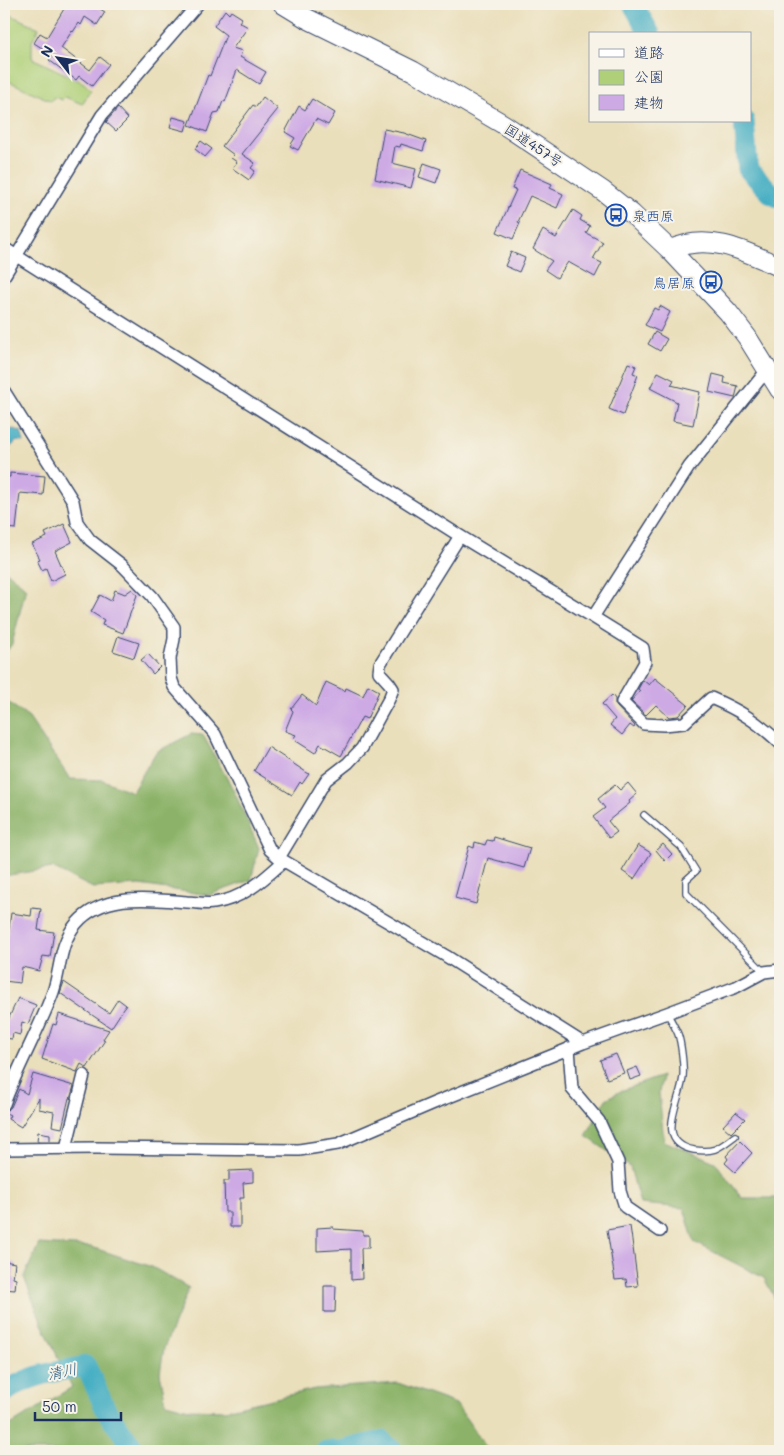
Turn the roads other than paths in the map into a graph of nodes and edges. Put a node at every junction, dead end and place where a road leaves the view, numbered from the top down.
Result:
1 (198, 4) edge
2 (283, 4) edge
3 (4, 248) edge
4 (670, 250) junction
5 (16, 255) junction
6 (780, 265) edge
7 (4, 276) edge
8 (768, 369) junction
9 (780, 390) edge
10 (4, 391) edge
11 (460, 536) junction
12 (593, 617) junction
13 (780, 743) edge
14 (644, 815) dead end
15 (281, 860) junction
16 (780, 970) edge
17 (764, 972) junction
18 (667, 1013) junction
19 (582, 1043) junction
20 (569, 1048) junction
21 (84, 1076) dead end
22 (4, 1104) edge
23 (735, 1136) dead end
24 (66, 1148) junction
25 (4, 1149) edge
26 (660, 1231) dead end

1 - 5 street
2 - 4 highway, 国道457号
3 - 5 street
4 - 6 highway
4 - 8 highway, 国道457号
5 - 7 street
5 - 11 street
8 - 9 highway, 国道457号
8 - 12 street
10 - 15 street
11 - 12 street
11 - 15 street
12 - 13 street
14 - 17 lane
15 - 19 street
15 - 22 street
16 - 17 street
17 - 18 street
18 - 19 street
18 - 23 lane
19 - 20 street
20 - 24 street
20 - 26 street
21 - 24 street
24 - 25 street

